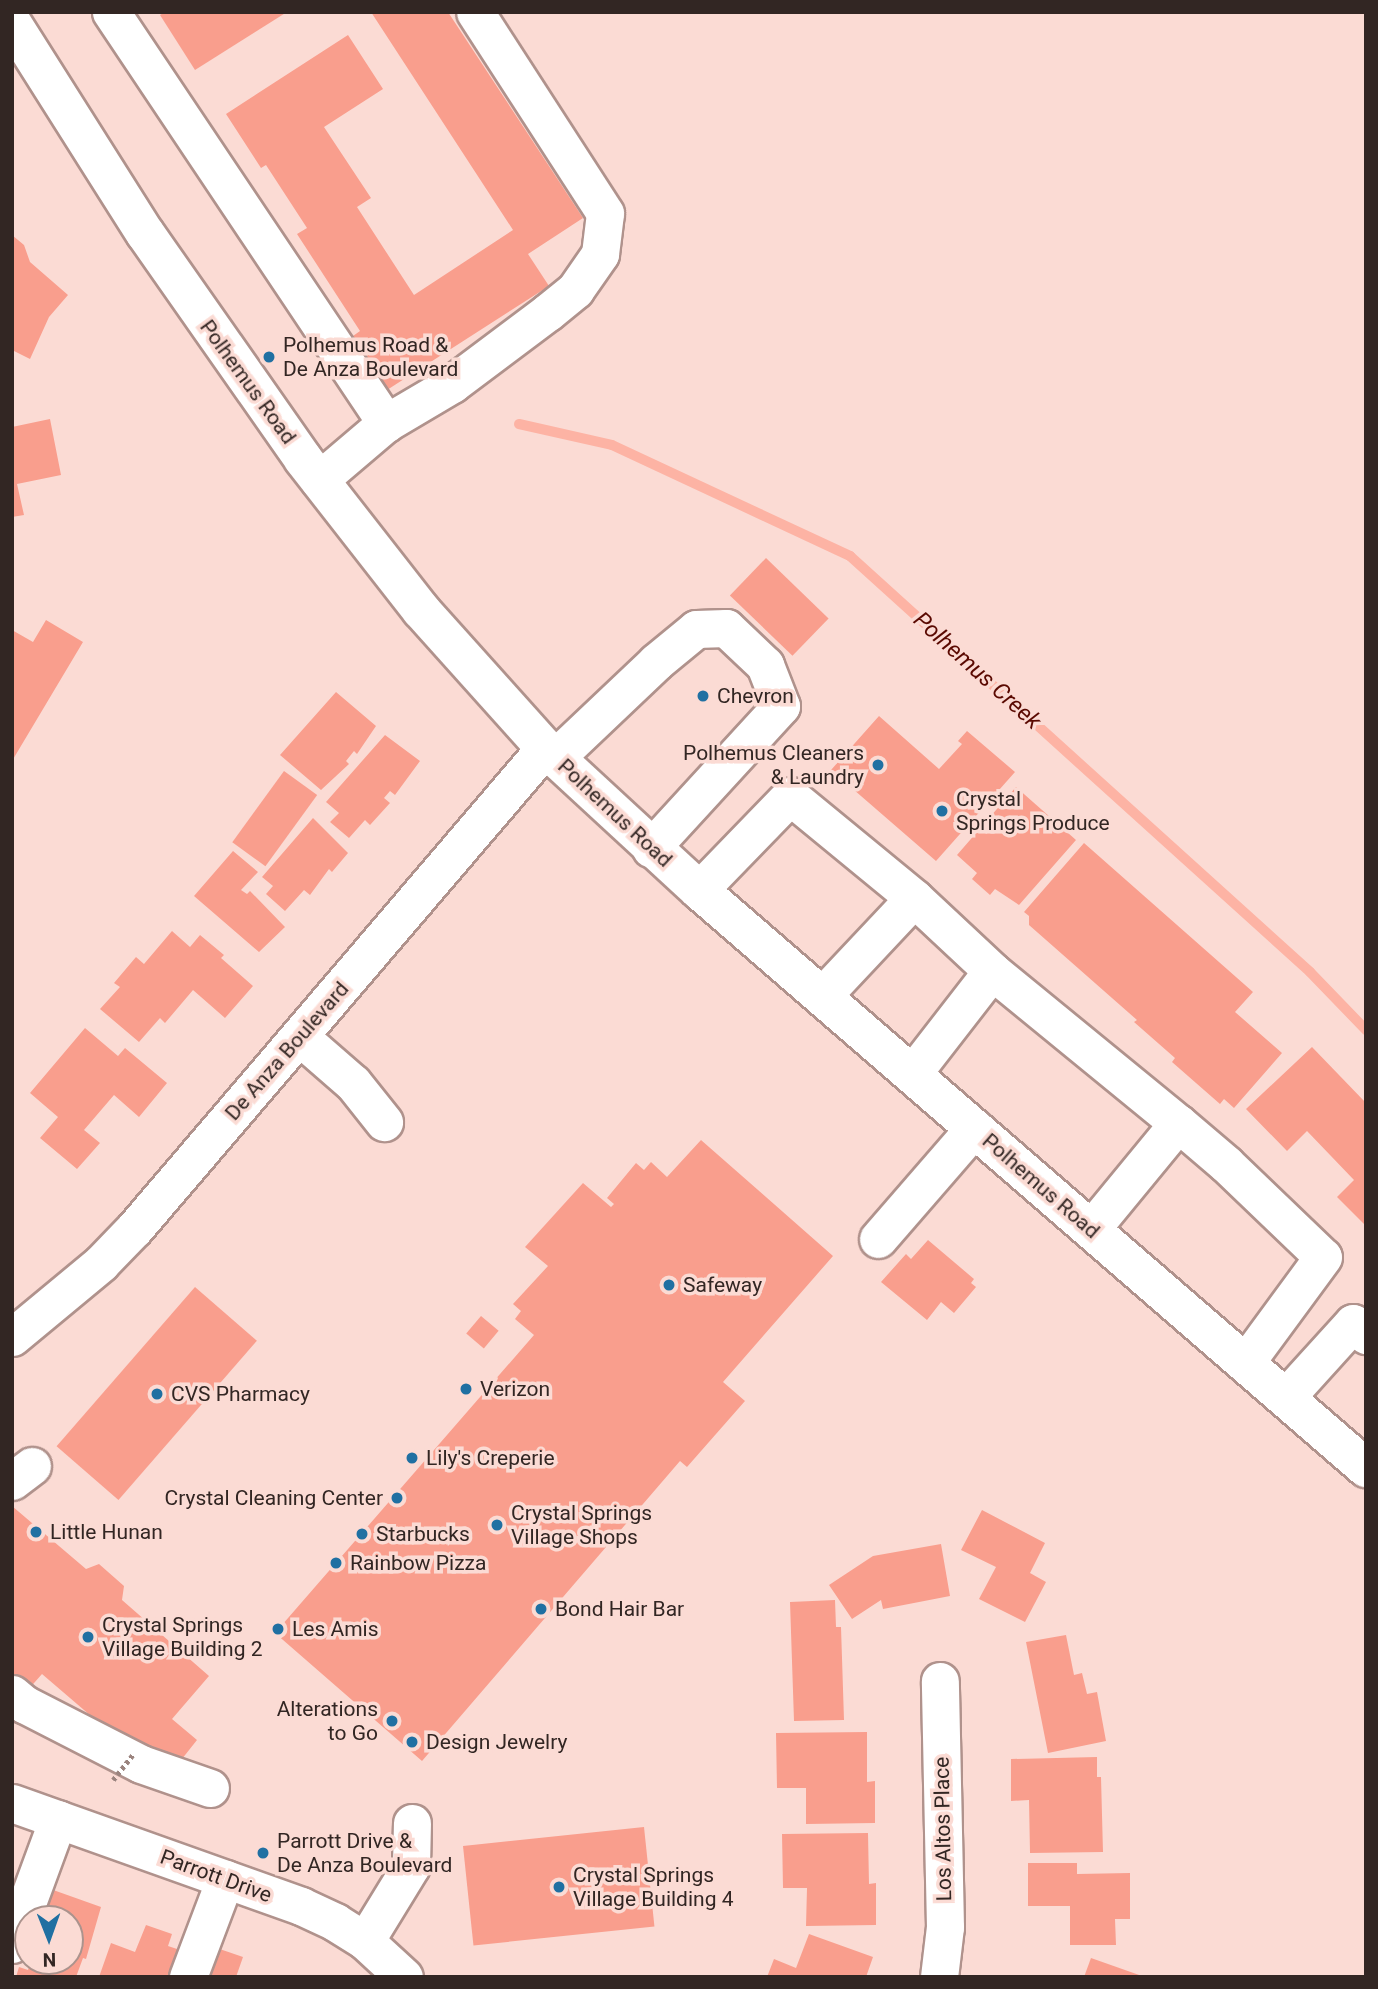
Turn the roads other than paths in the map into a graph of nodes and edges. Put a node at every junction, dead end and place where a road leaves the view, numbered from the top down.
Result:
1 (111, 12) edge
2 (475, 12) edge
3 (12, 23) edge
4 (386, 423) junction
5 (319, 480) junction
6 (550, 753) junction
7 (651, 848) junction
8 (699, 890) junction
9 (914, 898) junction
10 (992, 971) junction
11 (822, 996) junction
12 (300, 1037) junction
13 (912, 1074) junction
14 (384, 1122) dead end
15 (1178, 1123) junction
16 (974, 1128) junction
17 (1091, 1229) junction
18 (878, 1239) dead end
19 (1366, 1335) edge
20 (12, 1337) edge
21 (1245, 1363) junction
22 (1285, 1398) junction
23 (1366, 1468) edge
24 (940, 1681) dead end
25 (12, 1694) edge
26 (210, 1788) dead end
27 (12, 1803) edge
28 (58, 1819) junction
29 (412, 1823) dead end
30 (225, 1879) junction
31 (365, 1941) junction
32 (12, 1944) edge
33 (188, 1977) edge
34 (404, 1977) edge
35 (939, 1977) edge

1 - 4 street
2 - 4 street
3 - 5 main road, Polhemus Road
4 - 5 street
5 - 6 main road, Polhemus Road
6 - 7 main road, Polhemus Road
6 - 7 street, De Anza Boulevard
6 - 12 street, De Anza Boulevard
7 - 8 main road, Polhemus Road
8 - 9 street
8 - 11 main road, Polhemus Road
9 - 10 street
9 - 11 street
10 - 13 street
10 - 15 street
11 - 13 main road, Polhemus Road
12 - 14 street
12 - 20 street, De Anza Boulevard
13 - 16 main road, Polhemus Road
15 - 17 street
15 - 21 street
16 - 17 main road, Polhemus Road
16 - 18 street
17 - 21 main road, Polhemus Road
19 - 22 street
21 - 22 main road, Polhemus Road
22 - 23 main road, Polhemus Road
24 - 35 street, Los Altos Place
25 - 26 street
27 - 28 street, Parrott Drive
28 - 30 street, Parrott Drive
28 - 32 street
29 - 31 street
30 - 31 street, Parrott Drive
30 - 33 street
31 - 34 street, Parrott Drive

